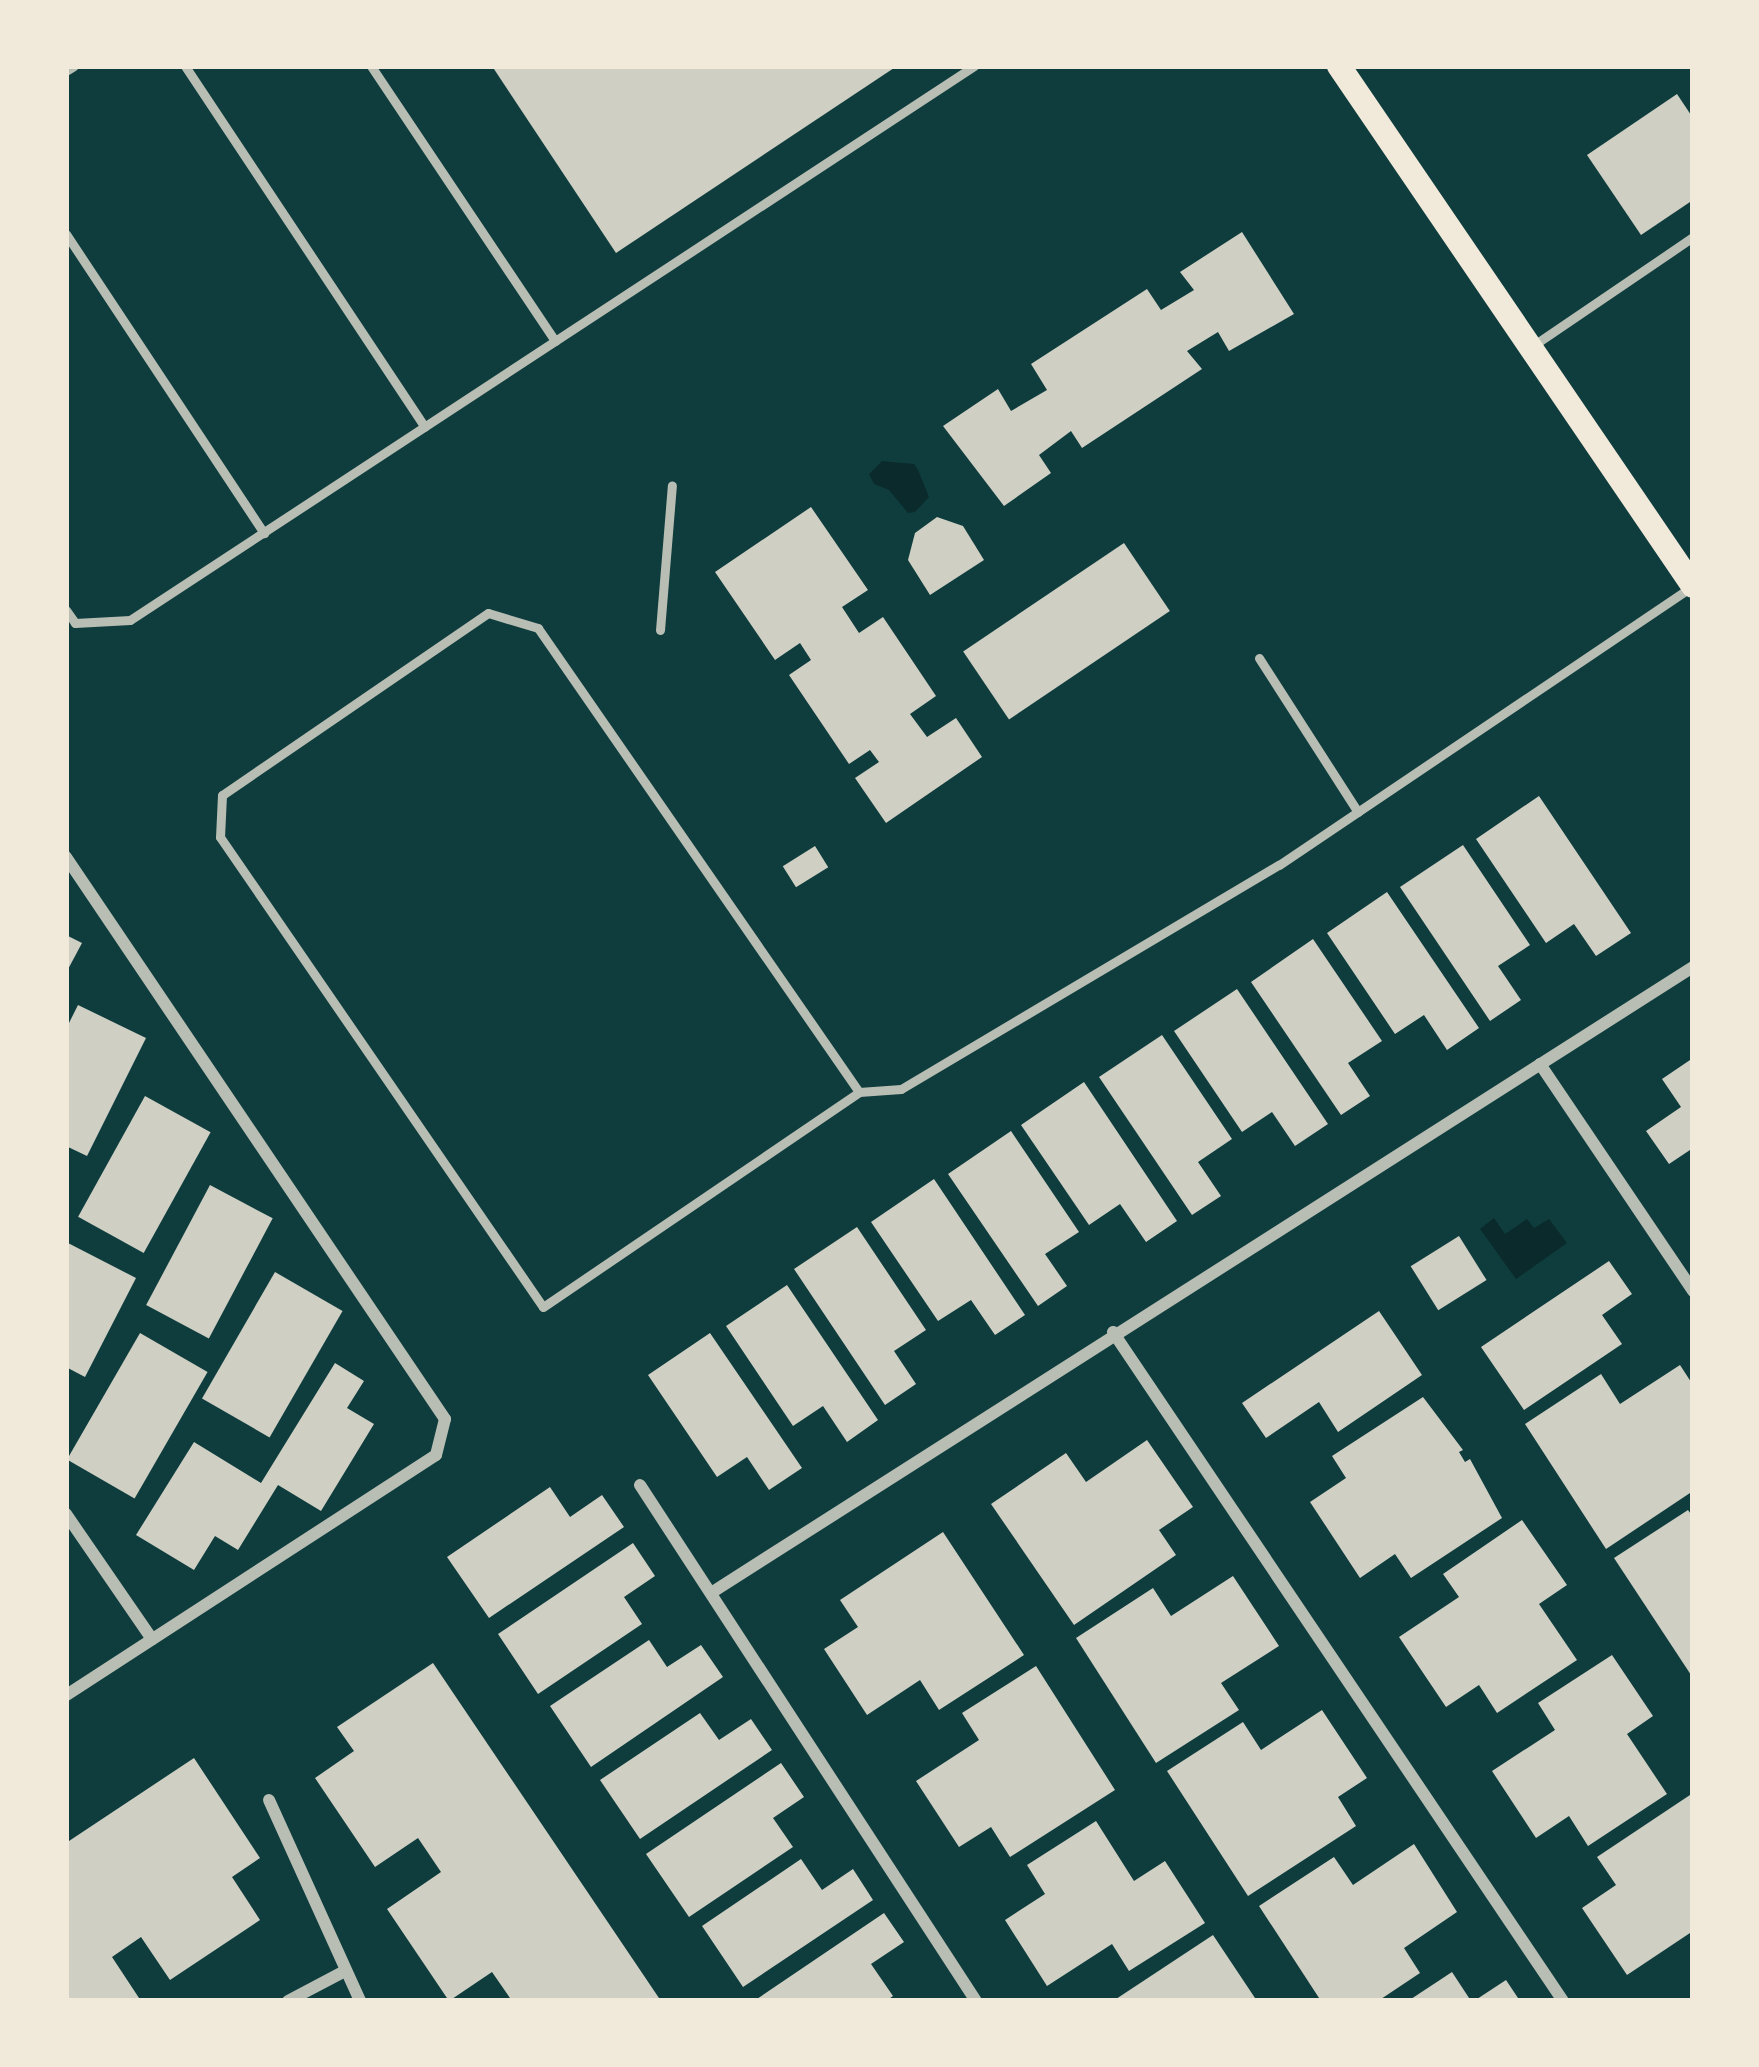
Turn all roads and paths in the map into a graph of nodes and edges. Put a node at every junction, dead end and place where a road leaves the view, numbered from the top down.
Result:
1 (74, 66) edge
2 (185, 66) edge
3 (371, 66) edge
4 (974, 66) edge
5 (1340, 66) edge
6 (66, 71) edge
7 (66, 234) edge
8 (1693, 236) edge
9 (555, 341) junction
10 (1531, 347) junction
11 (425, 427) junction
12 (672, 485) dead end
13 (264, 532) junction
14 (1693, 586) edge
15 (66, 610) edge
16 (660, 630) dead end
17 (1259, 658) dead end
18 (1358, 812) junction
19 (66, 857) edge
20 (1693, 967) edge
21 (1540, 1064) junction
22 (859, 1092) junction
23 (1693, 1292) edge
24 (1113, 1333) junction
25 (640, 1485) dead end
26 (66, 1514) edge
27 (711, 1593) junction
28 (152, 1639) junction
29 (66, 1695) edge
30 (269, 1800) dead end
31 (343, 1972) junction
32 (288, 2001) edge
33 (360, 2001) edge
34 (976, 2001) edge
35 (1563, 2001) edge

1 - 6 lane
2 - 11 lane
3 - 9 lane
4 - 9 lane
5 - 10 main road
7 - 13 lane
8 - 10 lane
9 - 11 lane
10 - 14 main road
11 - 13 lane
12 - 16 lane
13 - 15 lane
14 - 18 lane
17 - 18 lane
18 - 22 lane
19 - 28 street
20 - 21 street
21 - 23 street
21 - 24 street
22 - 22 lane
24 - 27 street
24 - 35 street
25 - 27 street
26 - 28 street
27 - 34 street
28 - 29 street
30 - 31 street
31 - 32 street
31 - 33 street

